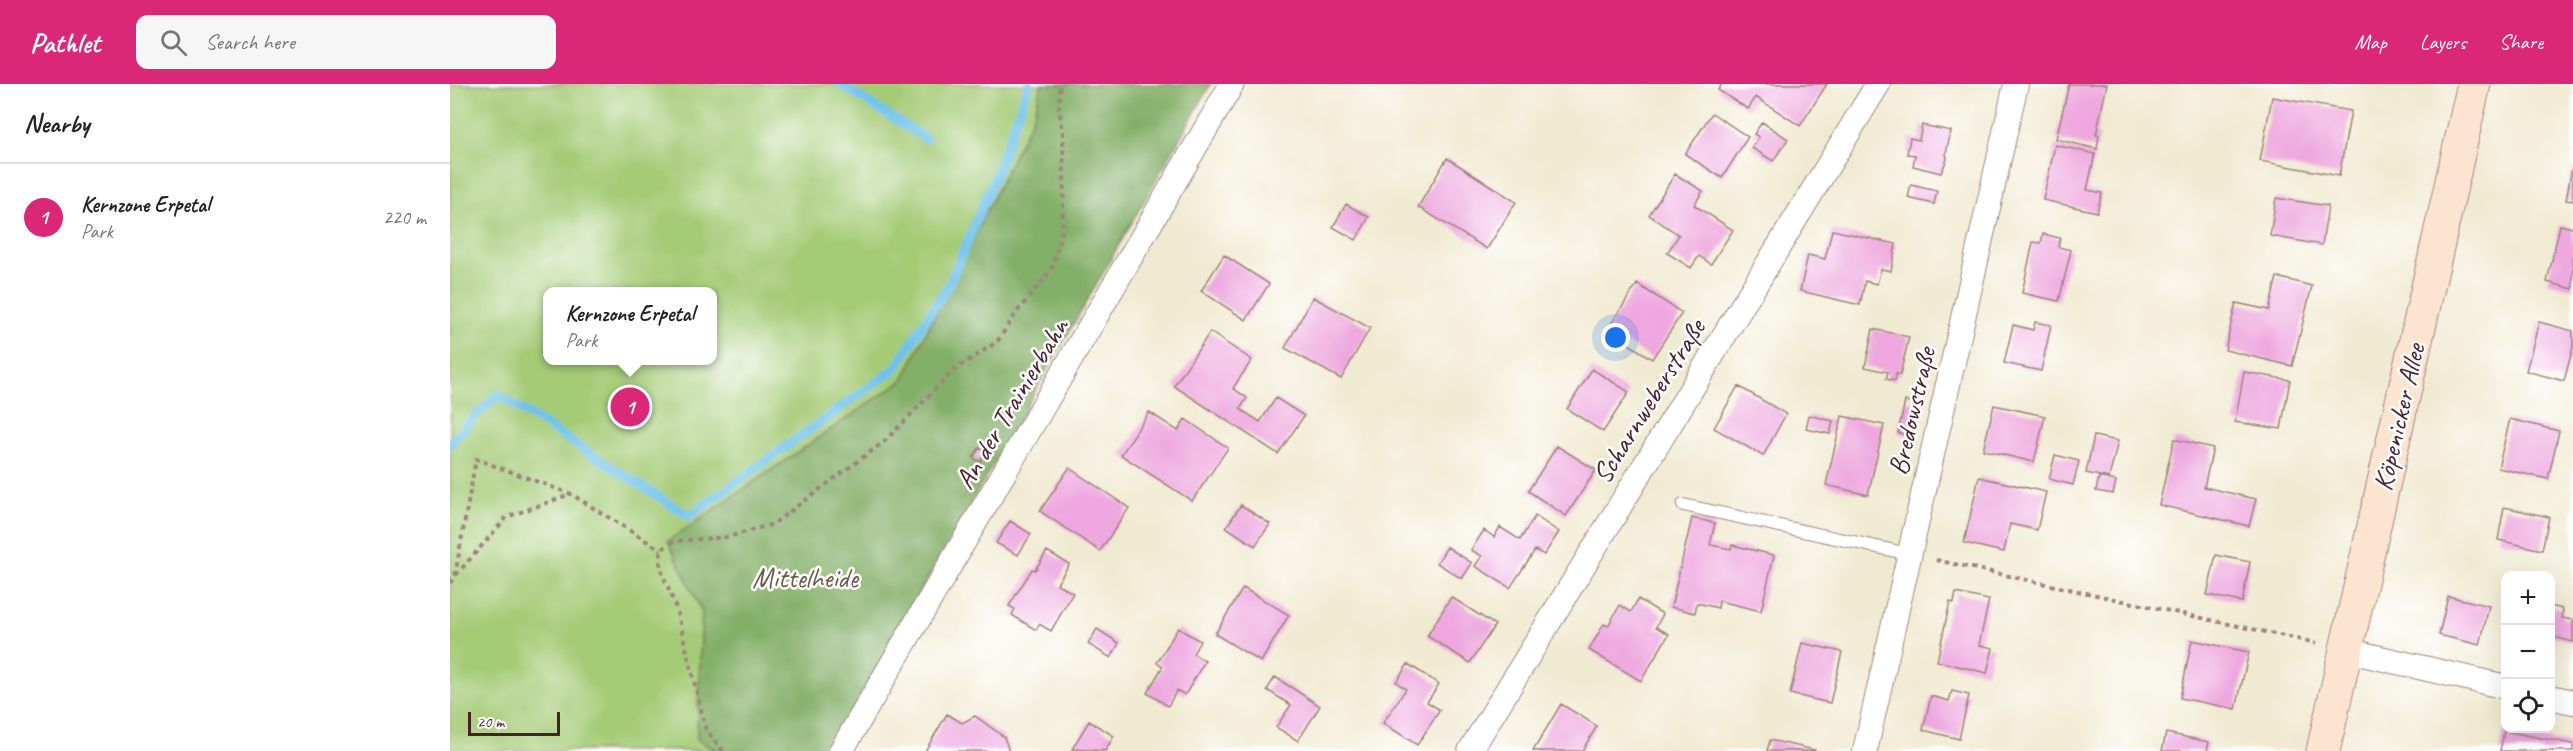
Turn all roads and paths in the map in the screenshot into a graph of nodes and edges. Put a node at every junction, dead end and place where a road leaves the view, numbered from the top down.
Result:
1 (1060, 84) edge
2 (1232, 84) edge
3 (1878, 84) edge
4 (2016, 84) edge
5 (2474, 84) edge
6 (571, 494) junction
7 (1683, 505) dead end
8 (661, 550) junction
9 (1909, 554) junction
10 (456, 575) junction
11 (450, 583) edge
12 (2295, 638) dead end
13 (2345, 650) junction
14 (2501, 686) edge
15 (2555, 698) edge
16 (2573, 702) edge
17 (723, 751) edge
18 (841, 751) edge
19 (1470, 751) edge
20 (1865, 751) edge
21 (2323, 751) edge

1 - 8 path
2 - 18 street, An der Trainierbahn
3 - 19 street, Scharnweberstraße
4 - 9 street, Bredowstraße
5 - 13 street, Köpenicker Allee
6 - 8 path
6 - 10 path
6 - 10 path
7 - 9 lane
8 - 17 path
9 - 12 path
9 - 20 street, Bredowstraße
10 - 11 path
13 - 14 street
13 - 21 street, Köpenicker Allee
15 - 16 street

